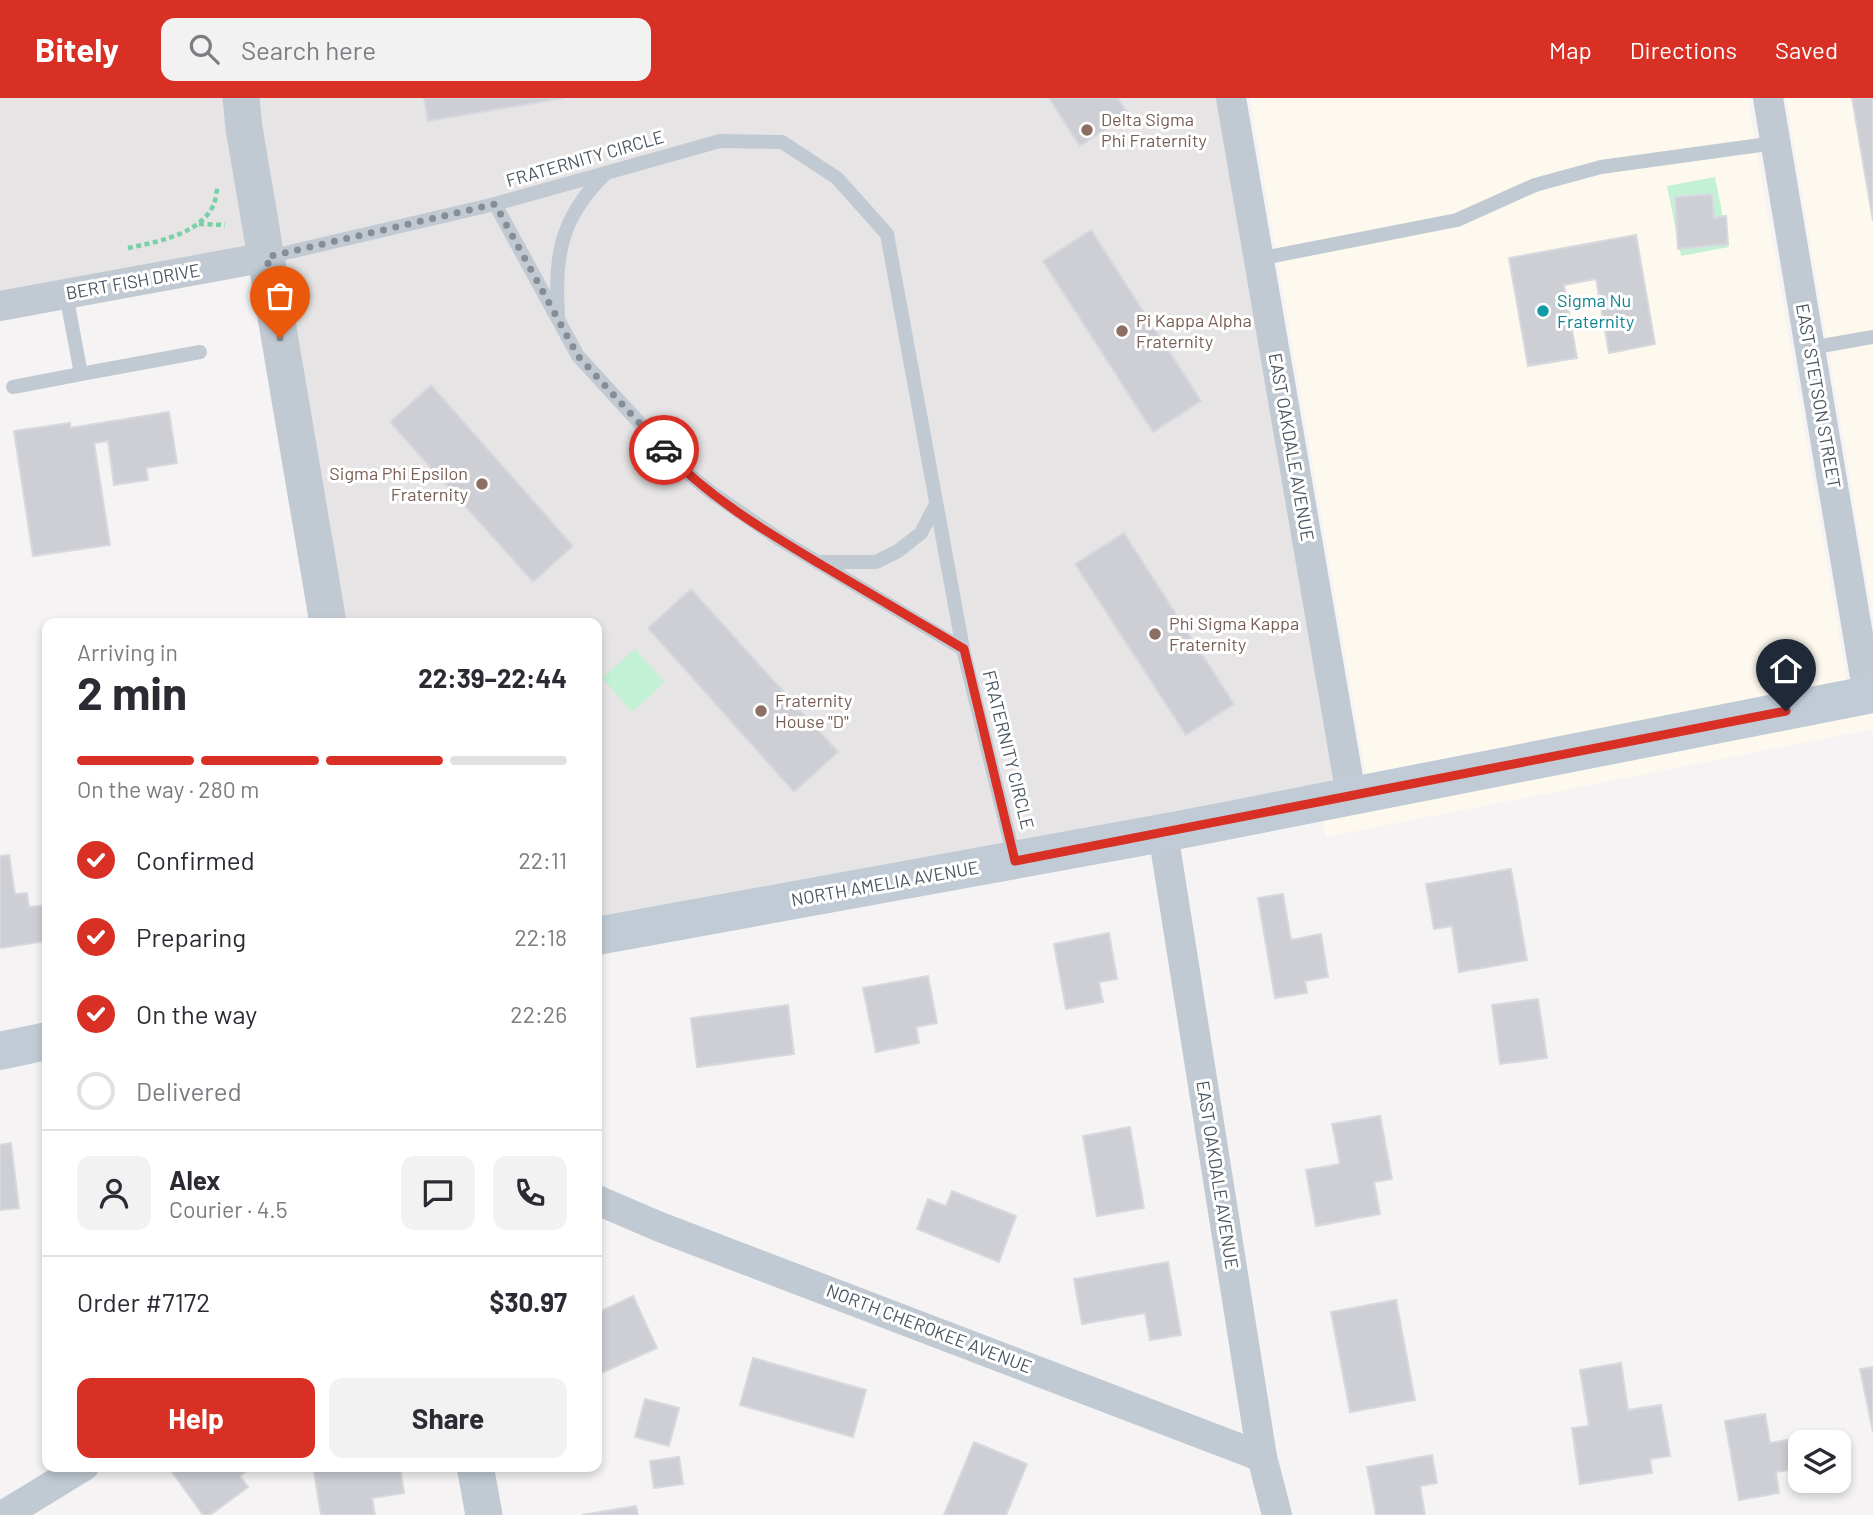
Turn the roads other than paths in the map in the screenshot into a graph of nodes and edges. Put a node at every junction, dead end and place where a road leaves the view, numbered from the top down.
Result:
1 (241, 98) edge
2 (1231, 98) edge
3 (1768, 98) edge
4 (1775, 143) junction
5 (606, 173) junction
6 (495, 204) junction
7 (267, 257) junction
8 (1258, 259) junction
9 (66, 294) junction
10 (0, 306) edge
11 (558, 320) junction
12 (1873, 337) edge
13 (1810, 348) junction
14 (200, 352) dead end
15 (81, 374) junction
16 (13, 387) dead end
17 (936, 504) junction
18 (817, 562) junction
19 (327, 618) edge
20 (964, 649) junction
21 (1870, 694) edge
22 (1351, 795) junction
23 (1163, 833) junction
24 (1015, 861) junction
25 (602, 935) edge
26 (42, 1042) edge
27 (0, 1051) edge
28 (602, 1201) edge
29 (1262, 1457) junction
30 (74, 1472) edge
31 (476, 1472) edge
32 (4, 1515) edge
33 (484, 1515) edge
34 (1277, 1515) edge

1 - 7 street
2 - 8 street, EAST OAKDALE AVENUE
3 - 4 street, EAST STETSON STREET
4 - 8 lane
4 - 13 street, EAST STETSON STREET
5 - 6 lane, FRATERNITY CIRCLE
5 - 11 lane
5 - 17 lane, FRATERNITY CIRCLE
6 - 7 lane
6 - 11 lane, FRATERNITY CIRCLE
7 - 9 street, BERT FISH DRIVE
7 - 19 street
8 - 22 street, EAST OAKDALE AVENUE
9 - 10 street, BERT FISH DRIVE
9 - 15 lane
11 - 18 lane, FRATERNITY CIRCLE
12 - 13 lane
13 - 21 street, EAST STETSON STREET
14 - 15 lane
15 - 16 lane
17 - 18 lane
17 - 20 lane, FRATERNITY CIRCLE
18 - 20 lane, FRATERNITY CIRCLE
20 - 24 lane, FRATERNITY CIRCLE
21 - 22 main road, NORTH AMELIA AVENUE
22 - 23 main road, NORTH AMELIA AVENUE
23 - 24 main road, NORTH AMELIA AVENUE
23 - 29 street, EAST OAKDALE AVENUE
24 - 25 main road, NORTH AMELIA AVENUE
26 - 27 main road
28 - 29 street, NORTH CHEROKEE AVENUE
29 - 34 street, EAST OAKDALE AVENUE
30 - 32 street
31 - 33 street

